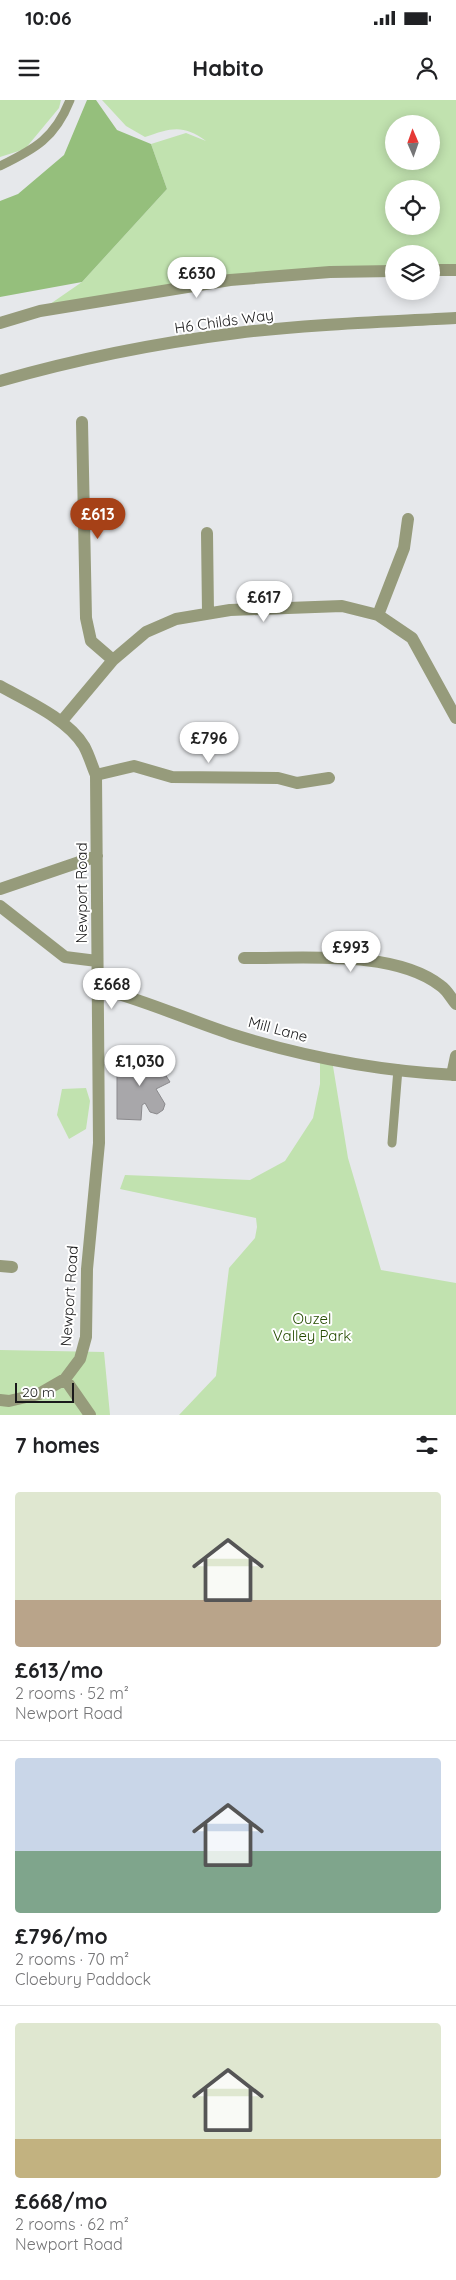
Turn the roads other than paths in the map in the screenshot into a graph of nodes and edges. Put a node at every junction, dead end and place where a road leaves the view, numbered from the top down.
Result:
1 (70, 100) edge
2 (0, 166) edge
3 (440, 270) edge
4 (456, 270) edge
5 (385, 271) edge
6 (456, 318) edge
7 (0, 323) edge
8 (0, 380) edge
9 (82, 422) dead end
10 (408, 519) dead end
11 (206, 533) dead end
12 (208, 613) junction
13 (378, 614) junction
14 (113, 660) junction
15 (0, 686) edge
16 (456, 718) edge
17 (61, 722) junction
18 (96, 775) junction
19 (329, 778) dead end
20 (97, 856) junction
21 (0, 889) edge
22 (0, 906) edge
23 (244, 958) dead end
24 (97, 961) junction
25 (98, 988) junction
26 (456, 1004) edge
27 (456, 1056) edge
28 (398, 1068) junction
29 (454, 1075) edge
30 (392, 1142) dead end
31 (65, 1379) junction
32 (0, 1400) edge
33 (90, 1415) edge

1 - 2 lane
3 - 4 street
5 - 7 street
6 - 8 street, H6 Childs Way
9 - 14 street
10 - 13 street
11 - 12 street
12 - 13 street
12 - 14 street
13 - 16 street
14 - 17 street
15 - 17 street, Newport Road
17 - 18 street, Newport Road
18 - 19 street
18 - 20 street, Newport Road
20 - 21 street
20 - 24 street, Newport Road
22 - 24 street
23 - 26 street
24 - 25 street, Newport Road
25 - 28 street, Mill Lane
25 - 31 street, Newport Road
27 - 29 street
28 - 29 street, Mill Lane
28 - 30 lane
31 - 32 street, Newport Road
31 - 33 street

